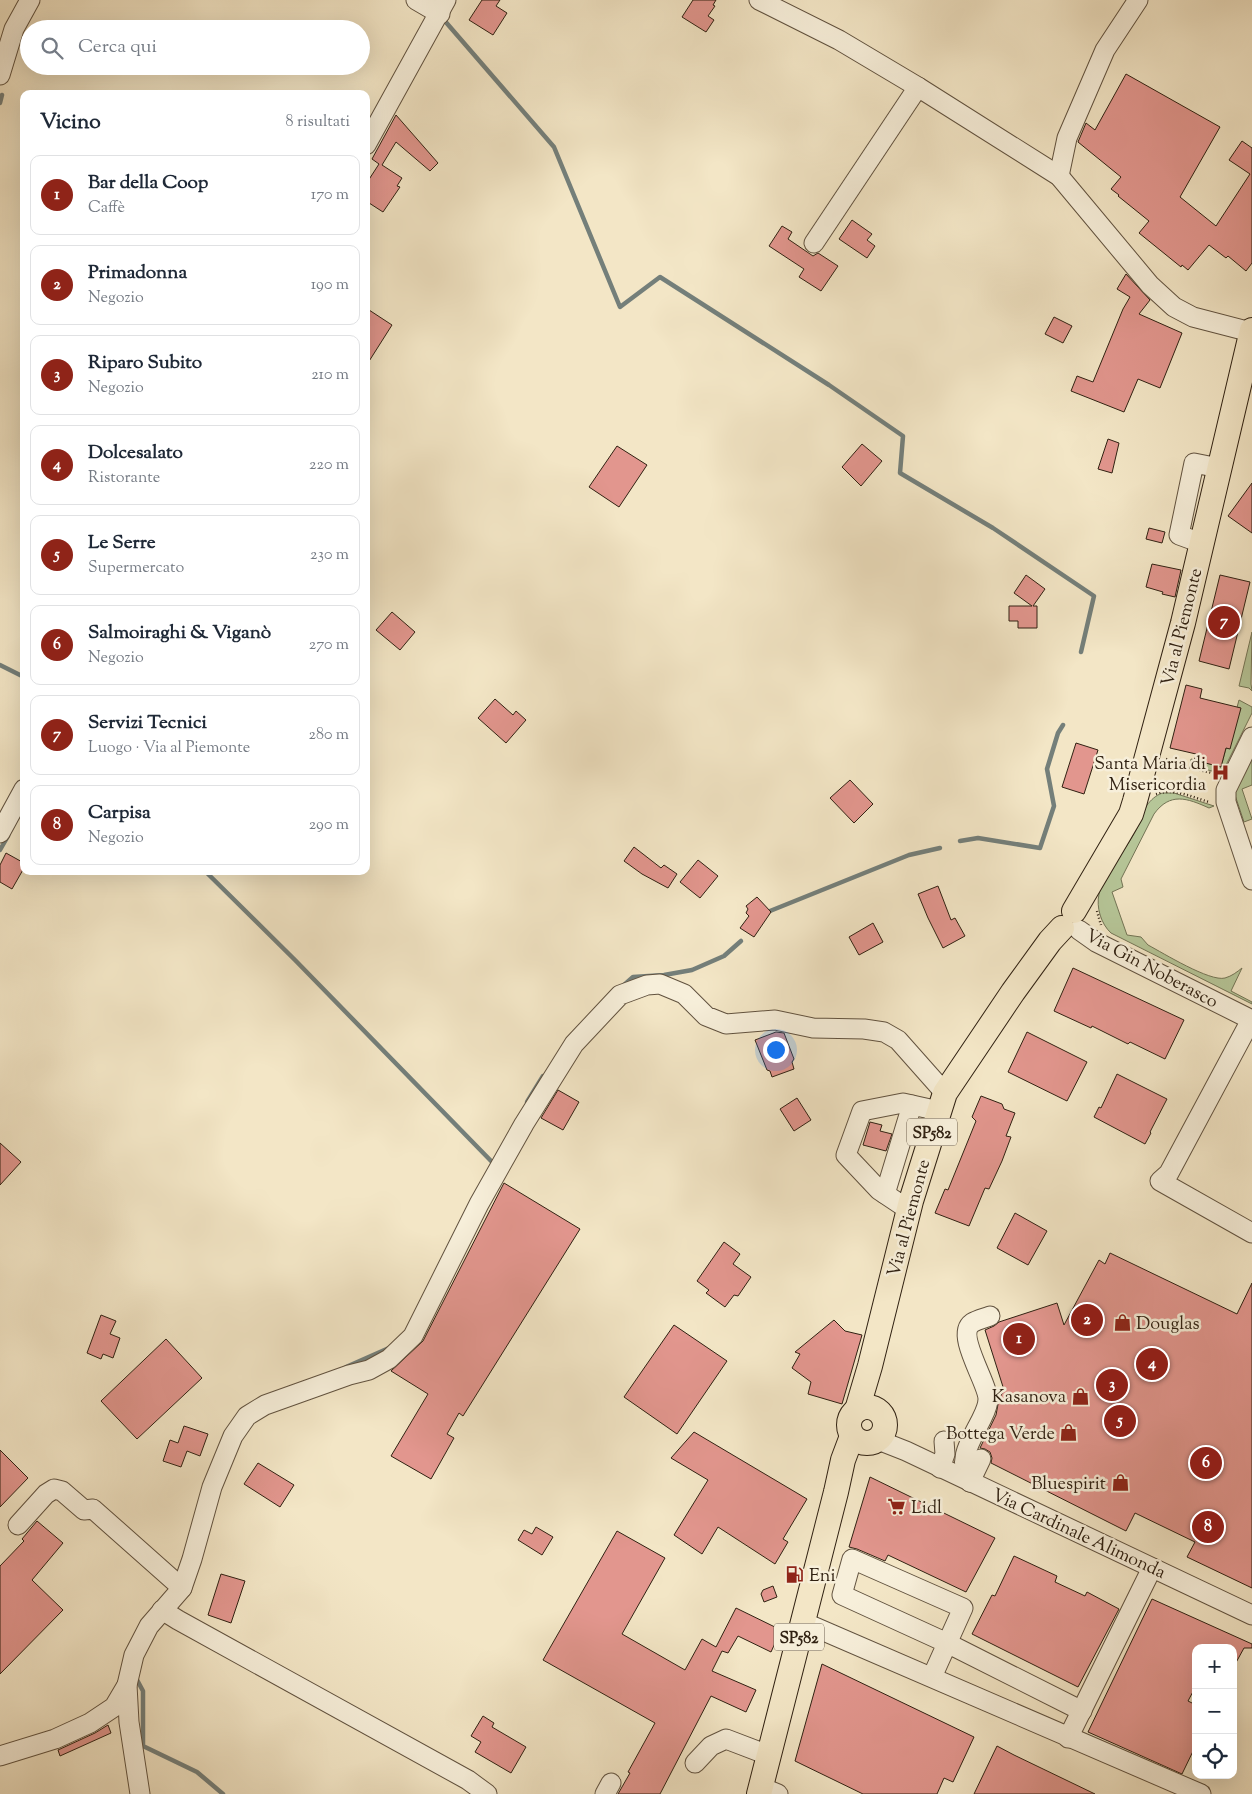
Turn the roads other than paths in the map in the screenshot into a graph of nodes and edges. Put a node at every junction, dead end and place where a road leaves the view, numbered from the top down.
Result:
1 (30, 0) edge
2 (416, 0) edge
3 (759, 0) edge
4 (1138, 0) edge
5 (443, 7) edge
6 (0, 75) edge
7 (918, 87) junction
8 (370, 138) edge
9 (1059, 176) junction
10 (814, 243) dead end
11 (1252, 331) edge
12 (1252, 737) edge
13 (20, 796) edge
14 (0, 833) edge
15 (1252, 880) edge
16 (1083, 921) junction
17 (1252, 1020) edge
18 (942, 1102) junction
19 (912, 1105) junction
20 (885, 1194) junction
21 (909, 1210) junction
22 (1252, 1233) edge
23 (990, 1316) dead end
24 (865, 1410) junction
25 (870, 1437) junction
26 (944, 1441) dead end
27 (982, 1459) dead end
28 (940, 1468) junction
29 (970, 1482) junction
30 (18, 1525) dead end
31 (1152, 1568) junction
32 (182, 1588) junction
33 (162, 1610) junction
34 (1252, 1615) edge
35 (803, 1622) junction
36 (947, 1642) junction
37 (932, 1677) junction
38 (127, 1685) junction
39 (1082, 1711) junction
40 (1068, 1738) junction
41 (768, 1755) junction
42 (0, 1756) edge
43 (695, 1763) dead end
44 (766, 1792) edge
45 (140, 1794) edge
46 (487, 1794) edge
47 (1201, 1794) edge

1 - 6 street
2 - 5 street
3 - 7 street
4 - 9 street
5 - 8 street
7 - 9 street
7 - 10 street
9 - 11 street
11 - 16 main road, Via al Piemonte / SP582
12 - 15 street
13 - 14 street
16 - 17 street, Via Gin Noberasco
16 - 18 main road, Via al Piemonte / SP582
17 - 22 street
18 - 19 street
18 - 21 main road, Via al Piemonte / SP582
18 - 32 street
19 - 20 street
19 - 20 street
20 - 21 street
21 - 24 main road, Via al Piemonte / SP582
23 - 29 street
24 - 25 main road, Via al Piemonte / SP582
24 - 25 main road, Via al Piemonte / SP582
25 - 28 street, Via Cardinale Alimonda
25 - 35 main road, Via al Piemonte / SP582
26 - 28 street
27 - 29 street
28 - 29 street, Via Cardinale Alimonda
29 - 31 street, Via Cardinale Alimonda
30 - 32 street
31 - 34 street, Via Cardinale Alimonda
31 - 39 street
32 - 33 street
33 - 38 street
33 - 46 street
35 - 37 street
35 - 41 main road, Via al Piemonte / SP582
36 - 36 street
36 - 37 street
36 - 39 street
37 - 40 street
38 - 42 street
38 - 45 street
39 - 40 street
40 - 47 street
41 - 43 street
41 - 44 main road, Via al Piemonte / SP582

